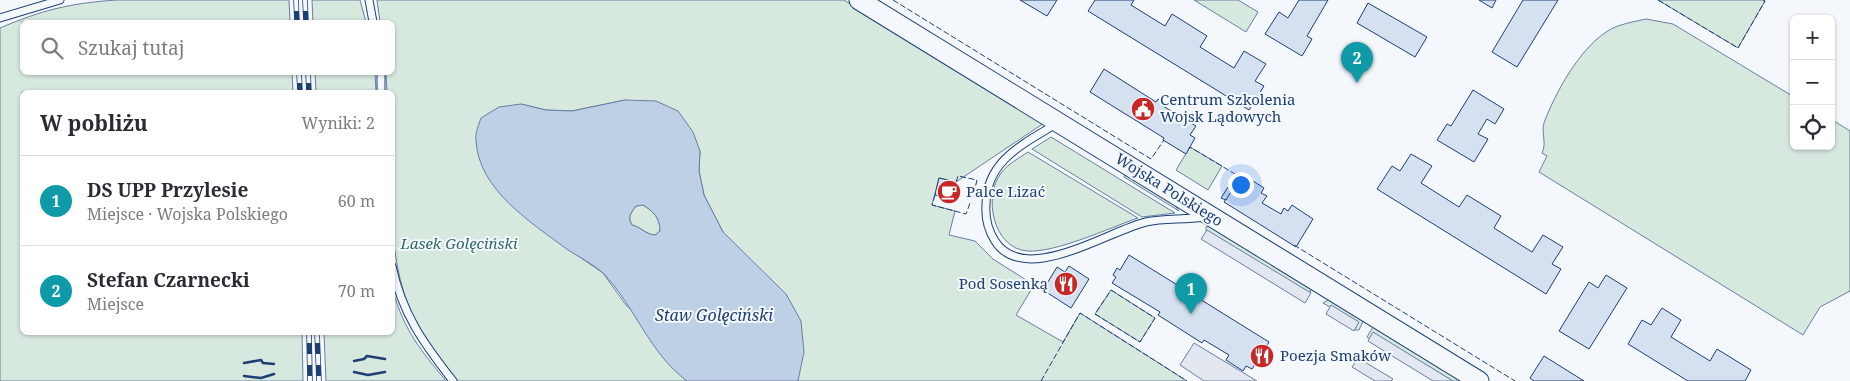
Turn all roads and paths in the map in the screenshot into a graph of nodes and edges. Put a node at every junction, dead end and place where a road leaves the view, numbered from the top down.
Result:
1 (60, 0) edge
2 (369, 0) edge
3 (859, 0) edge
4 (0, 18) edge
5 (373, 20) edge
6 (381, 75) edge
7 (382, 90) edge
8 (1059, 122) junction
9 (1211, 217) junction
10 (395, 276) edge
11 (453, 381) edge
12 (1480, 381) edge

1 - 4 lane
2 - 5 lane
3 - 8 street, Wojska Polskiego
6 - 7 lane
8 - 9 street, Wojska Polskiego
8 - 9 lane
9 - 12 street, Wojska Polskiego
10 - 11 lane

